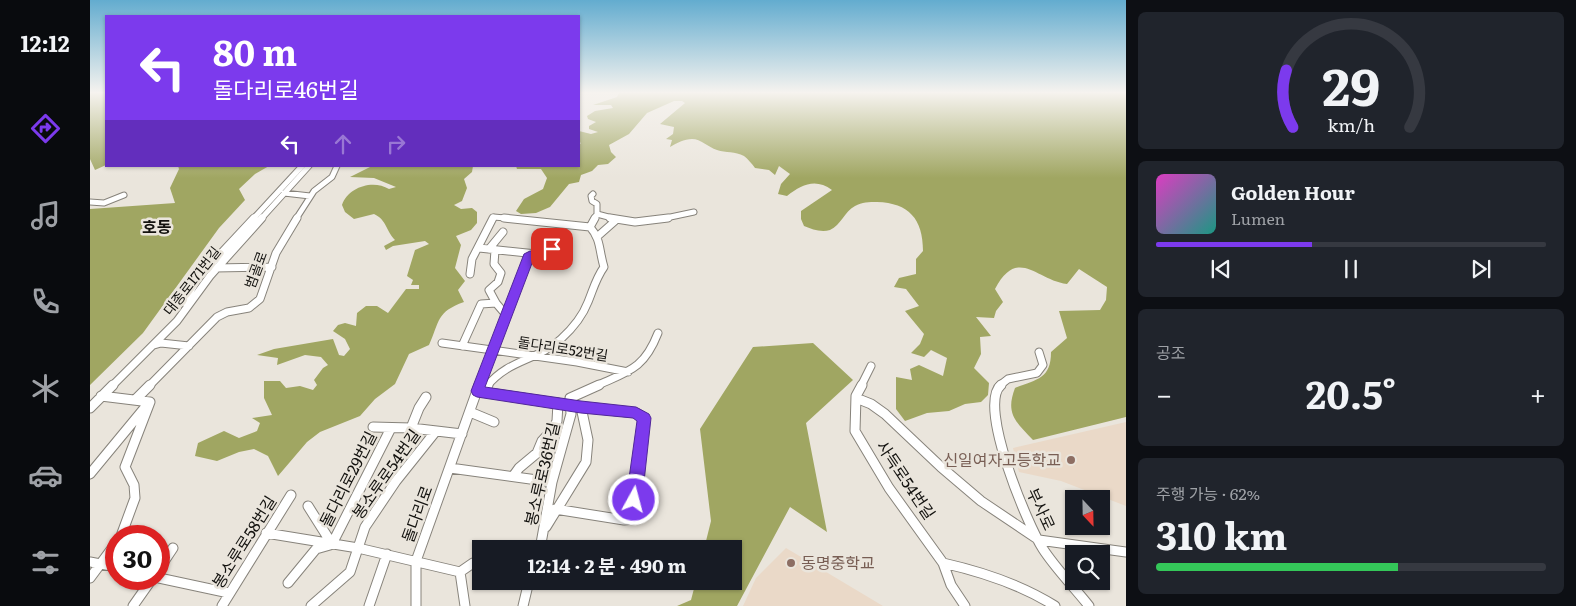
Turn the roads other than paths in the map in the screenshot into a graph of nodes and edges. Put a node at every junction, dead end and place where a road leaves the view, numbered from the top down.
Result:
1 (301, 167) edge
2 (308, 167) edge
3 (337, 167) edge
4 (284, 193) junction
5 (593, 194) dead end
6 (124, 195) dead end
7 (310, 196) junction
8 (90, 202) edge
9 (694, 212) dead end
10 (597, 214) junction
11 (615, 221) junction
12 (590, 227) junction
13 (503, 232) dead end
14 (598, 236) junction
15 (479, 248) junction
16 (552, 249) dead end
17 (492, 250) junction
18 (530, 254) junction
19 (272, 267) junction
20 (207, 268) junction
21 (216, 268) junction
22 (470, 274) dead end
23 (496, 303) junction
24 (507, 316) junction
25 (658, 333) dead end
26 (442, 343) dead end
27 (153, 345) junction
28 (189, 346) junction
29 (462, 346) junction
30 (494, 351) junction
31 (1039, 352) dead end
32 (528, 356) junction
33 (870, 366) dead end
34 (628, 372) junction
35 (478, 390) junction
36 (101, 396) junction
37 (426, 397) dead end
38 (856, 398) junction
39 (135, 400) junction
40 (150, 402) junction
41 (558, 403) junction
42 (570, 405) junction
43 (581, 407) junction
44 (90, 408) edge
45 (470, 412) junction
46 (494, 422) dead end
47 (373, 427) dead end
48 (391, 428) junction
49 (411, 428) junction
50 (436, 431) junction
51 (462, 434) junction
52 (450, 468) junction
53 (90, 474) edge
54 (514, 475) junction
55 (552, 482) junction
56 (291, 495) dead end
57 (308, 506) dead end
58 (555, 509) junction
59 (125, 525) edge
60 (545, 529) junction
61 (266, 533) junction
62 (542, 540) edge
63 (1039, 540) junction
64 (332, 544) junction
65 (173, 548) dead end
66 (358, 548) junction
67 (170, 552) edge
68 (1126, 552) edge
69 (387, 554) junction
70 (105, 560) edge
71 (416, 561) junction
72 (90, 562) edge
73 (472, 563) dead end
74 (943, 563) junction
75 (102, 564) junction
76 (105, 565) edge
77 (460, 572) junction
78 (90, 578) edge
79 (170, 580) edge
80 (288, 583) dead end
81 (144, 590) edge
82 (527, 590) edge
83 (229, 593) junction
84 (133, 606) edge
85 (222, 606) edge
86 (311, 606) edge
87 (369, 606) edge
88 (416, 606) edge
89 (466, 606) edge
90 (524, 606) edge
91 (964, 606) edge
92 (1055, 606) edge
93 (1089, 606) edge

1 - 20 street
2 - 4 street, 대종로171번길
3 - 7 street, 범골로
4 - 7 street
4 - 21 street, 대종로171번길
5 - 10 street
6 - 8 street
7 - 19 street, 범골로
9 - 11 street
10 - 11 street
10 - 12 street
11 - 14 street
12 - 14 street
12 - 15 street
13 - 17 street
14 - 32 street
15 - 17 street
15 - 22 street
16 - 18 street
17 - 18 street
17 - 23 street
18 - 24 street, 돌다리로
19 - 21 street
19 - 28 street, 범골로
20 - 21 street
20 - 27 street
21 - 27 street, 대종로171번길
23 - 24 street
23 - 29 street
24 - 30 street, 돌다리로
25 - 34 street
26 - 29 street
27 - 28 street
27 - 36 street, 대종로171번길
28 - 39 street, 범골로
29 - 30 street
30 - 32 street, 돌다리로52번길
30 - 35 street, 돌다리로
31 - 63 street, 부사로
32 - 34 street, 돌다리로52번길
32 - 35 street
33 - 38 street, 사득로54번길
34 - 42 street
35 - 41 street
35 - 45 street, 돌다리로
36 - 39 street
36 - 44 street, 대종로171번길
37 - 49 street
38 - 63 street
38 - 74 street, 사득로54번길
39 - 40 street
40 - 53 street
40 - 59 street
41 - 42 street
41 - 54 street
42 - 43 street
42 - 55 street, 봉소루로36번길
43 - 58 street, 봉소루로36번길
43 - 58 street, 봉소루로36번길
45 - 46 street
45 - 51 street, 돌다리로
47 - 48 street
48 - 49 street
48 - 64 street, 돌다리로29번길
49 - 50 street
50 - 51 street
50 - 66 street, 봉소루로54번길
51 - 52 street, 돌다리로
52 - 54 street
52 - 71 street, 돌다리로
54 - 55 street
55 - 60 street, 봉소루로36번길
56 - 61 street, 봉소루로58번길
57 - 64 street
58 - 60 street
60 - 62 street, 봉소루로36번길
61 - 64 street, 돌다리로29번길
61 - 83 street, 봉소루로58번길
63 - 68 street
63 - 93 street, 부사로
64 - 66 street, 돌다리로29번길
64 - 80 street, 돌다리로29번길
65 - 67 street
66 - 69 street, 돌다리로29번길
66 - 86 street, 봉소루로54번길
69 - 71 street, 돌다리로29번길
69 - 87 street
70 - 75 street
71 - 77 street, 돌다리로29번길
71 - 88 street, 돌다리로
72 - 75 street
73 - 77 street
74 - 91 street, 사득로54번길
74 - 92 street
75 - 76 street
75 - 78 street
77 - 89 street
79 - 83 street
81 - 84 street
82 - 90 street
83 - 85 street, 봉소루로58번길

